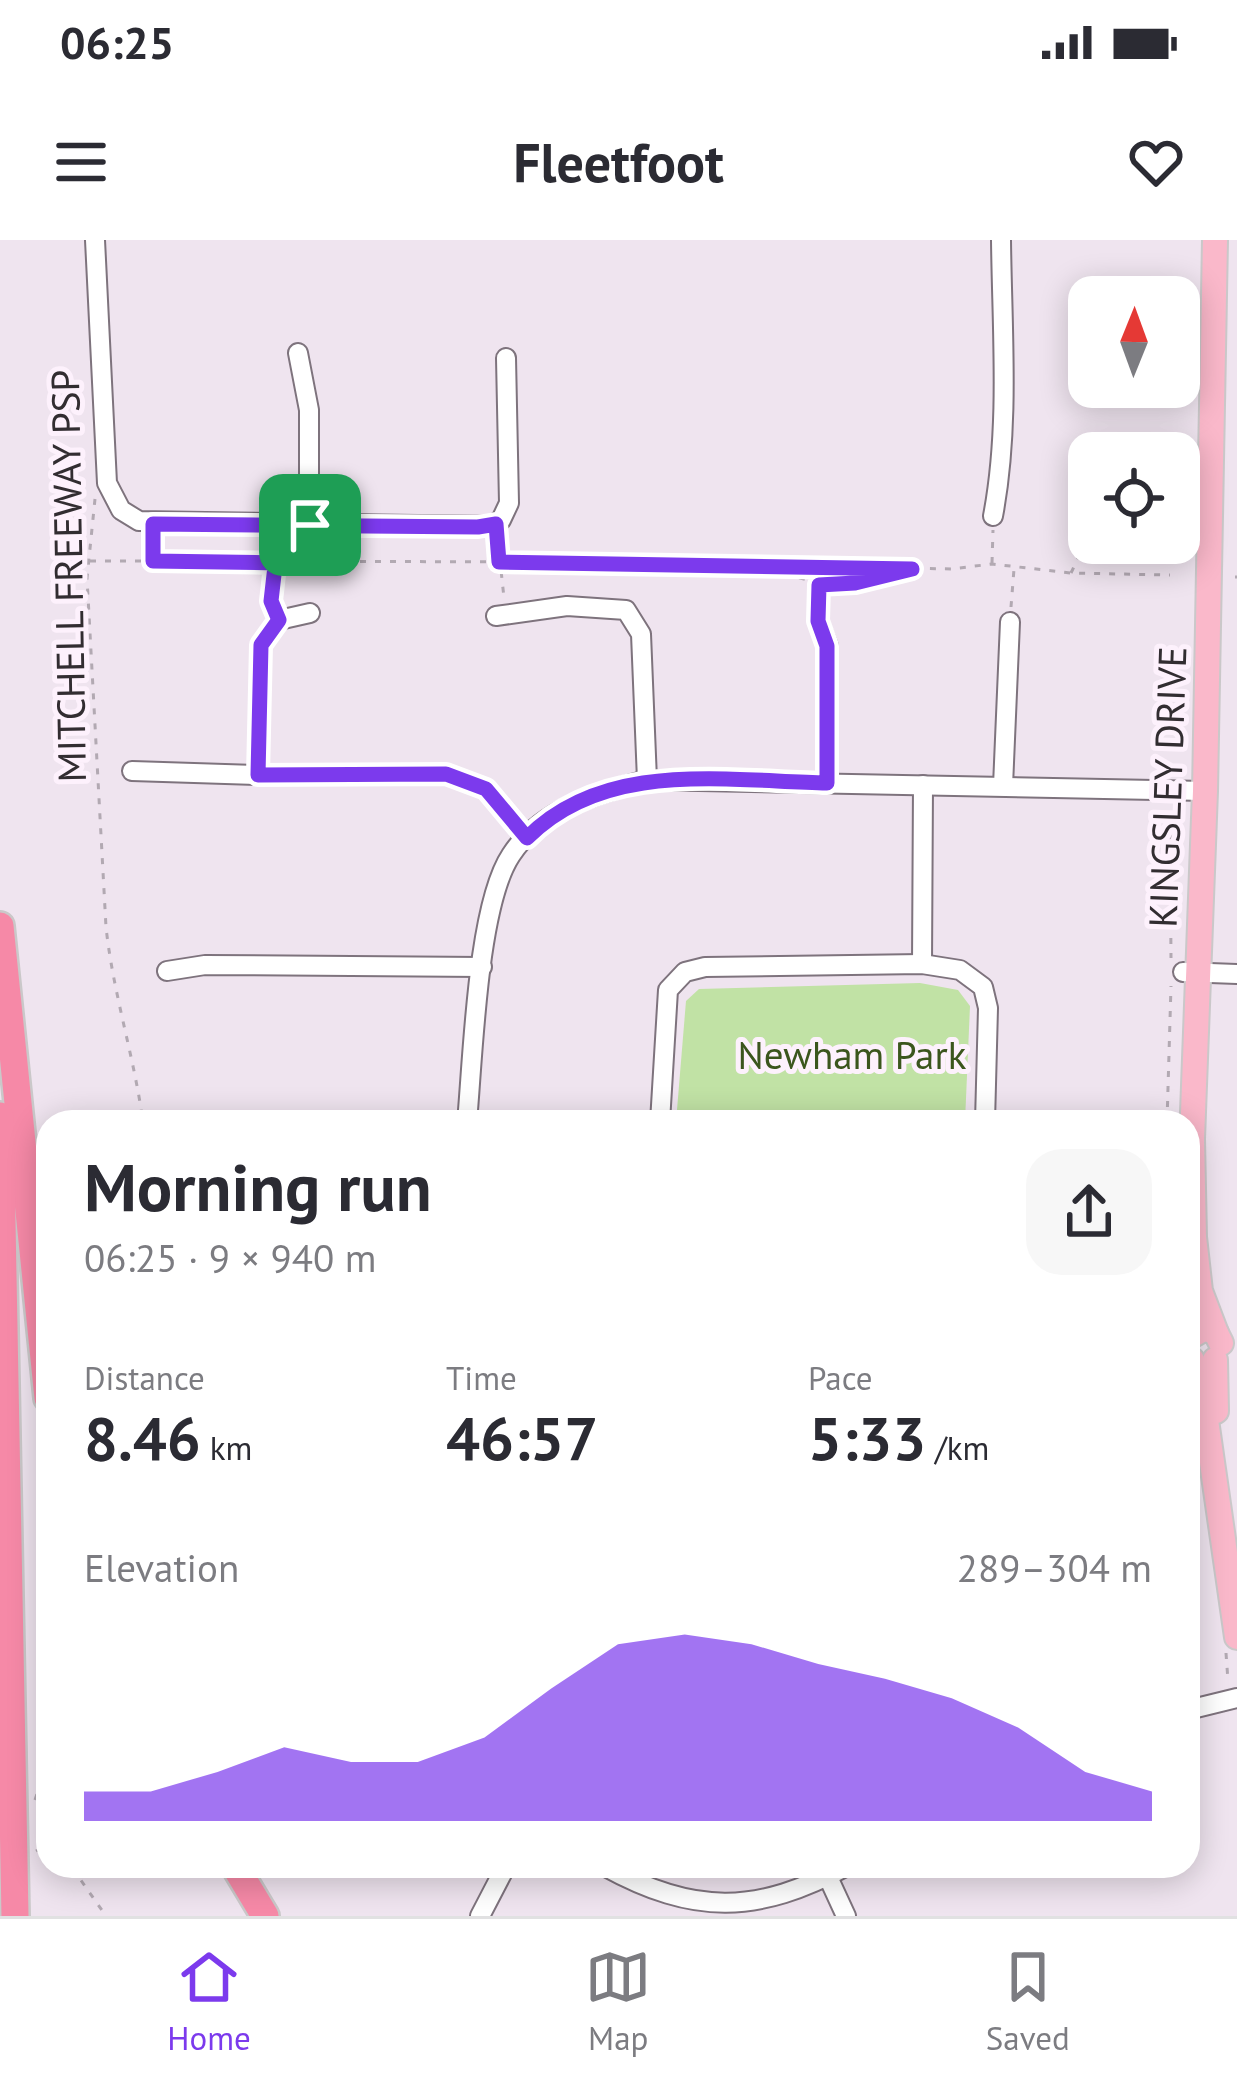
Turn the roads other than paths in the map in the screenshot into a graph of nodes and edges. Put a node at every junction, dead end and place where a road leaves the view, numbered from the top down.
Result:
1 (95, 240) edge
2 (1001, 240) edge
3 (1202, 240) edge
4 (1215, 240) edge
5 (298, 353) dead end
6 (506, 358) dead end
7 (993, 516) road end
8 (310, 525) junction
9 (310, 613) dead end
10 (501, 614) road end
11 (818, 621) road end
12 (1010, 622) road end
13 (132, 771) dead end
14 (258, 775) junction
15 (646, 780) junction
16 (827, 783) junction
17 (923, 785) junction
18 (1003, 786) junction
19 (1198, 790) junction
20 (527, 838) junction
21 (0, 926) edge
22 (922, 964) junction
23 (482, 968) junction
24 (167, 970) dead end
25 (1190, 972) junction
26 (1237, 974) edge
27 (468, 1110) edge
28 (661, 1110) edge
29 (985, 1110) edge
30 (1181, 1110) edge
31 (1192, 1110) edge
32 (0, 1116) edge
33 (36, 1280) edge
34 (1200, 1291) edge
35 (1210, 1347) edge
36 (1234, 1556) edge
37 (1237, 1637) edge
38 (1237, 1698) edge
39 (1200, 1707) edge
40 (242, 1878) edge
41 (500, 1878) edge
42 (626, 1878) edge
43 (824, 1878) edge
44 (828, 1878) edge
45 (678, 1907) edge
46 (16, 1916) edge
47 (265, 1916) edge
48 (480, 1916) edge
49 (846, 1916) edge

1 - 8 street
2 - 7 street
3 - 19 main road, KINGSLEY DRIVE
4 - 19 main road, KINGSLEY DRIVE
5 - 8 street
6 - 8 street
9 - 14 street
10 - 15 street
11 - 16 street
12 - 18 street
13 - 14 street
14 - 20 street
15 - 16 street
15 - 20 street
16 - 17 street
17 - 18 street
17 - 22 street
18 - 19 street
19 - 25 main road, KINGSLEY DRIVE
20 - 23 street
21 - 33 highway
22 - 28 street
22 - 29 street
23 - 24 street
23 - 27 street
25 - 26 street
25 - 30 main road, KINGSLEY DRIVE
25 - 31 main road, KINGSLEY DRIVE
32 - 46 highway
34 - 35 main road, KINGSLEY DRIVE
35 - 36 main road, KINGSLEY DRIVE
36 - 37 main road, KINGSLEY DRIVE
38 - 39 street
40 - 47 highway
41 - 48 street
42 - 45 street
43 - 45 street
44 - 49 street

